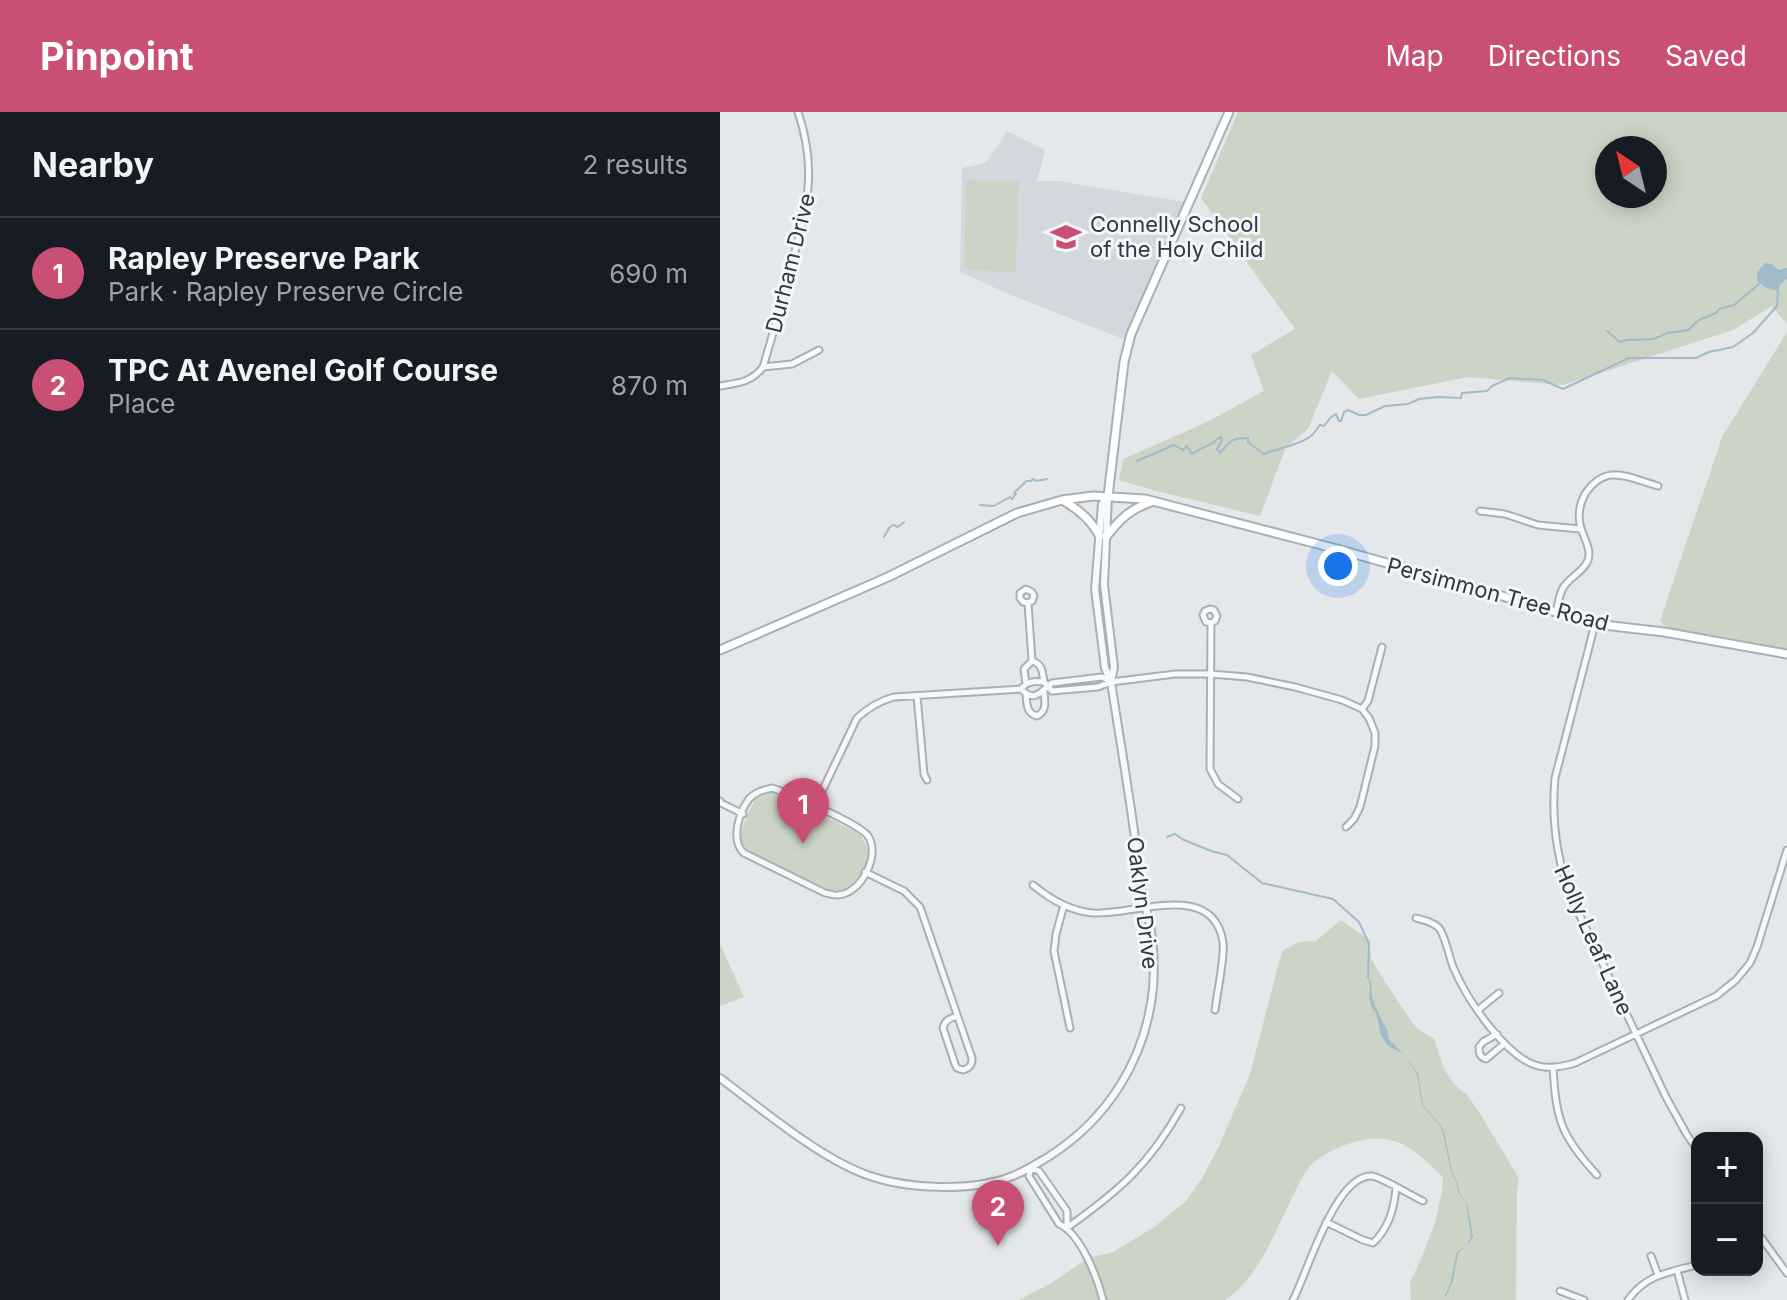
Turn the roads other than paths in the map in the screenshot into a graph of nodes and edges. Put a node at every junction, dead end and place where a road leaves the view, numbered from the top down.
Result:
1 (798, 112) edge
2 (1229, 112) edge
3 (819, 350) dead end
4 (763, 367) junction
5 (720, 386) edge
6 (1658, 486) dead end
7 (1108, 496) junction
8 (1062, 500) junction
9 (1154, 501) junction
10 (1480, 511) dead end
11 (1580, 529) junction
12 (1102, 536) junction
13 (1028, 603) dead end
14 (1555, 613) junction
15 (1211, 623) dead end
16 (1595, 624) junction
17 (1382, 647) dead end
18 (720, 650) edge
19 (1787, 654) edge
20 (1032, 661) junction
21 (1210, 674) junction
22 (1111, 682) junction
23 (1045, 687) junction
24 (1024, 689) junction
25 (917, 696) junction
26 (1362, 709) junction
27 (927, 780) dead end
28 (1238, 799) dead end
29 (720, 801) edge
30 (815, 806) junction
31 (743, 814) junction
32 (1346, 827) dead end
33 (1787, 850) edge
34 (865, 872) junction
35 (1033, 885) dead end
36 (1064, 905) junction
37 (1145, 907) junction
38 (1416, 918) dead end
39 (1499, 993) dead end
40 (1215, 1010) dead end
41 (1478, 1010) junction
42 (957, 1016) junction
43 (1070, 1028) dead end
44 (1497, 1034) junction
45 (1636, 1034) junction
46 (1504, 1044) junction
47 (1553, 1067) junction
48 (720, 1078) edge
49 (1181, 1108) dead end
50 (1691, 1141) edge
51 (1031, 1168) junction
52 (1597, 1175) dead end
53 (1396, 1188) junction
54 (1423, 1201) dead end
55 (1326, 1222) junction
56 (1067, 1227) junction
57 (1763, 1242) edge
58 (1651, 1256) dead end
59 (1691, 1266) edge
60 (1677, 1270) junction
61 (1787, 1273) edge
62 (1658, 1275) junction
63 (1560, 1291) dead end
64 (1103, 1300) edge
65 (1293, 1300) edge
66 (1584, 1300) edge
67 (1628, 1300) edge
68 (1685, 1300) edge

1 - 4 street, Durham Drive
2 - 7 main road
3 - 4 street
4 - 5 street
6 - 11 street
7 - 8 main road, Persimmon Tree Road
7 - 9 main road, Persimmon Tree Road
7 - 12 street, Oaklyn Drive
8 - 12 main road
8 - 18 main road, Persimmon Tree Road
9 - 12 main road
9 - 14 main road, Persimmon Tree Road
10 - 11 street
11 - 14 street
12 - 22 street, Oaklyn Drive
13 - 20 street
14 - 16 main road, Persimmon Tree Road
15 - 21 street
16 - 19 main road, Persimmon Tree Road
16 - 45 street, Holly Leaf Lane
17 - 26 street
20 - 23 street
20 - 24 street
21 - 22 street
21 - 26 street
21 - 28 street
22 - 23 street
22 - 37 street, Oaklyn Drive
23 - 24 street
23 - 24 street
23 - 24 street
24 - 25 street
25 - 27 street
25 - 30 street
26 - 32 street
29 - 31 street
30 - 31 street
30 - 34 street
31 - 34 street
33 - 45 street
34 - 42 street
35 - 36 street
36 - 37 street
36 - 43 street
37 - 40 street
37 - 51 street, Oaklyn Drive
38 - 41 street
39 - 41 street
41 - 44 street
42 - 42 street
44 - 46 street
44 - 46 street
45 - 47 street
45 - 50 street, Holly Leaf Lane
46 - 47 street
47 - 52 street
48 - 51 street, Oaklyn Drive
49 - 56 street
51 - 56 street
51 - 56 street
53 - 54 street
53 - 55 street
53 - 55 street
55 - 65 street
56 - 64 street
57 - 61 street
58 - 62 street
59 - 60 street
60 - 62 street
60 - 68 street
62 - 67 street
63 - 66 street

